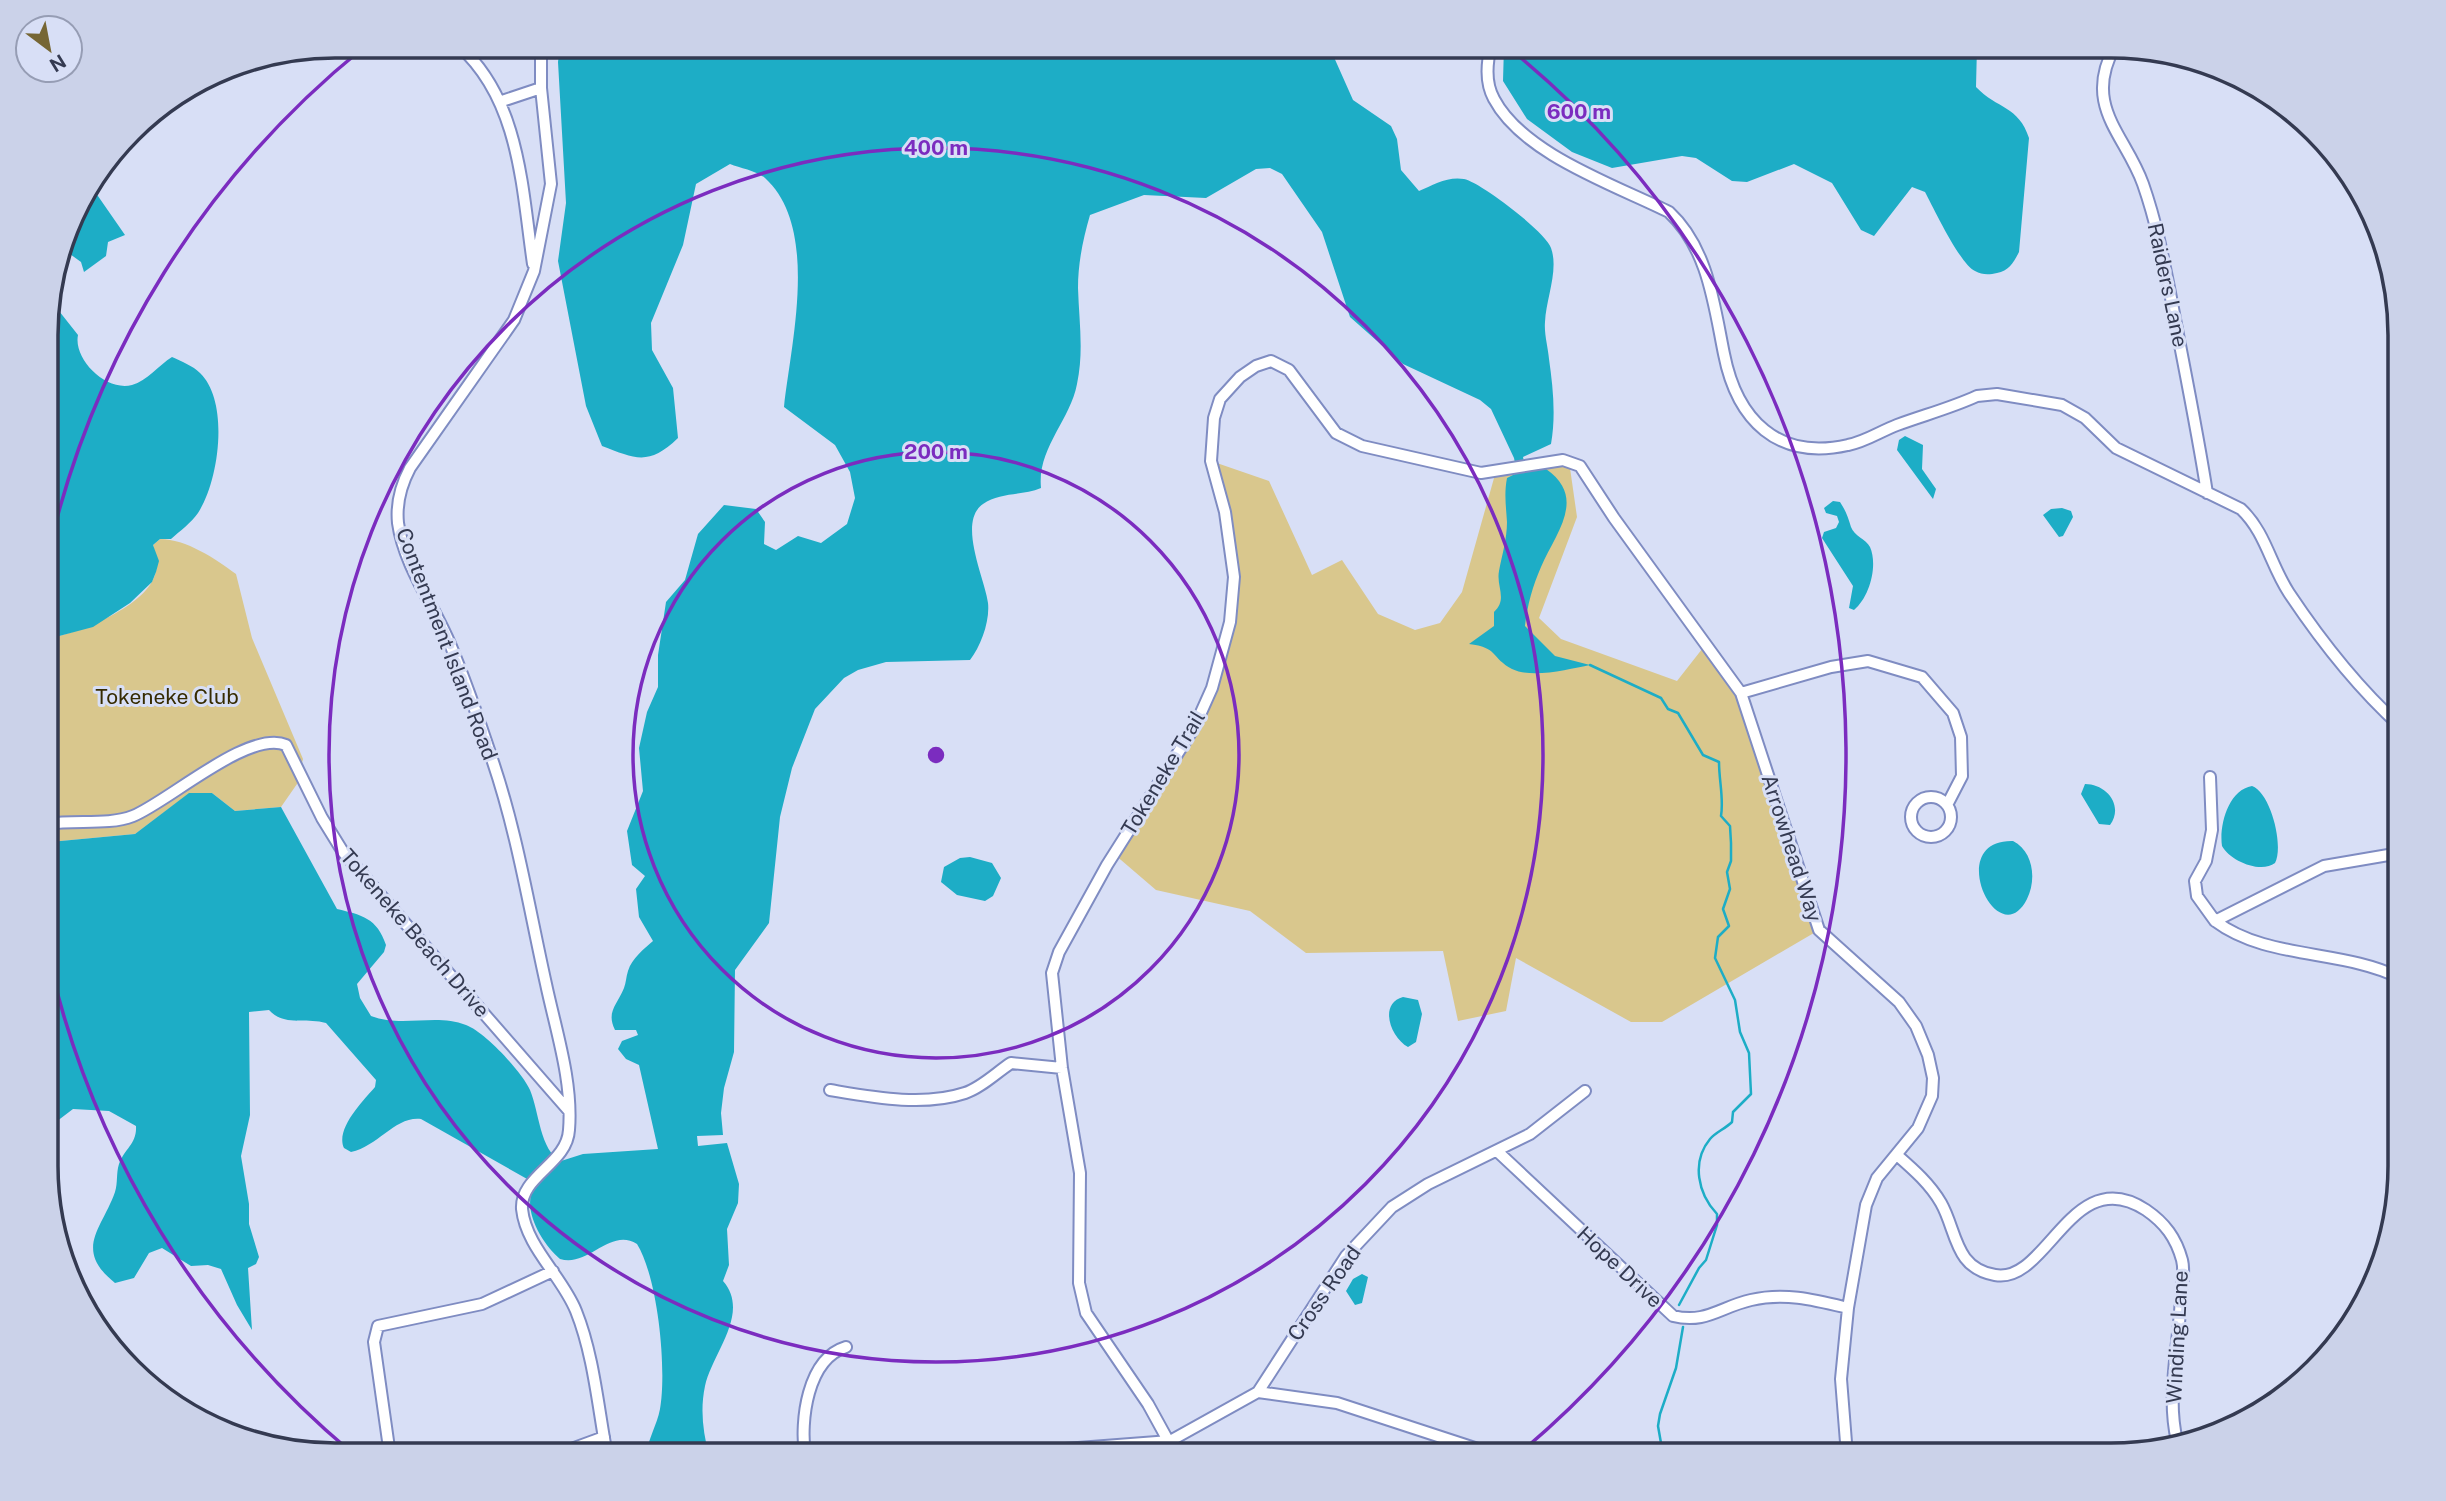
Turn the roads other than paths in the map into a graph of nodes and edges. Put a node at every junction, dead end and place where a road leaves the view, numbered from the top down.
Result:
1 (472, 58) edge
2 (541, 58) edge
3 (1490, 58) edge
4 (2109, 58) edge
5 (541, 89) junction
6 (502, 101) junction
7 (534, 271) junction
8 (1514, 467) joint
9 (2207, 493) junction
10 (1741, 693) junction
11 (2388, 714) edge
12 (2210, 777) dead end
13 (1947, 805) dead end
14 (58, 823) edge
15 (2388, 855) edge
16 (2215, 921) junction
17 (2388, 974) edge
18 (1062, 1069) junction
19 (830, 1090) dead end
20 (1585, 1091) dead end
21 (569, 1111) junction
22 (1497, 1151) junction
23 (1898, 1156) junction
24 (553, 1271) junction
25 (1848, 1307) junction
26 (846, 1347) dead end
27 (1258, 1392) junction
28 (2176, 1435) edge
29 (604, 1437) junction
30 (1170, 1440) junction
31 (388, 1443) edge
32 (588, 1443) edge
33 (605, 1443) edge
34 (804, 1443) edge
35 (1138, 1443) edge
36 (1171, 1443) edge
37 (1459, 1443) edge
38 (1846, 1443) edge

1 - 6 street
2 - 5 street, Contentment Island Road
3 - 9 street
4 - 9 street, Raiders Lane
5 - 6 street
5 - 7 street, Contentment Island Road
6 - 7 street
7 - 21 street, Contentment Island Road
8 - 10 street, Arrowhead Way
8 - 18 street, Tokeneke Trail
9 - 11 street
10 - 13 street
10 - 23 street, Arrowhead Way
12 - 16 street
14 - 21 street, Tokeneke Beach Drive
15 - 16 street
16 - 17 street
18 - 19 street
18 - 30 street, Tokeneke Trail
20 - 22 street, Cross Road
21 - 24 street, Contentment Island Road
22 - 25 street, Hope Drive
22 - 27 street, Cross Road
23 - 25 street, Arrowhead Way
23 - 28 street, Winding Lane
24 - 29 street
24 - 31 street
25 - 38 street, Arrowhead Way
26 - 34 street
27 - 30 street, Cross Road
27 - 37 street
29 - 32 street
29 - 33 street
30 - 35 street, Cross Road
30 - 36 street, Tokeneke Trail

